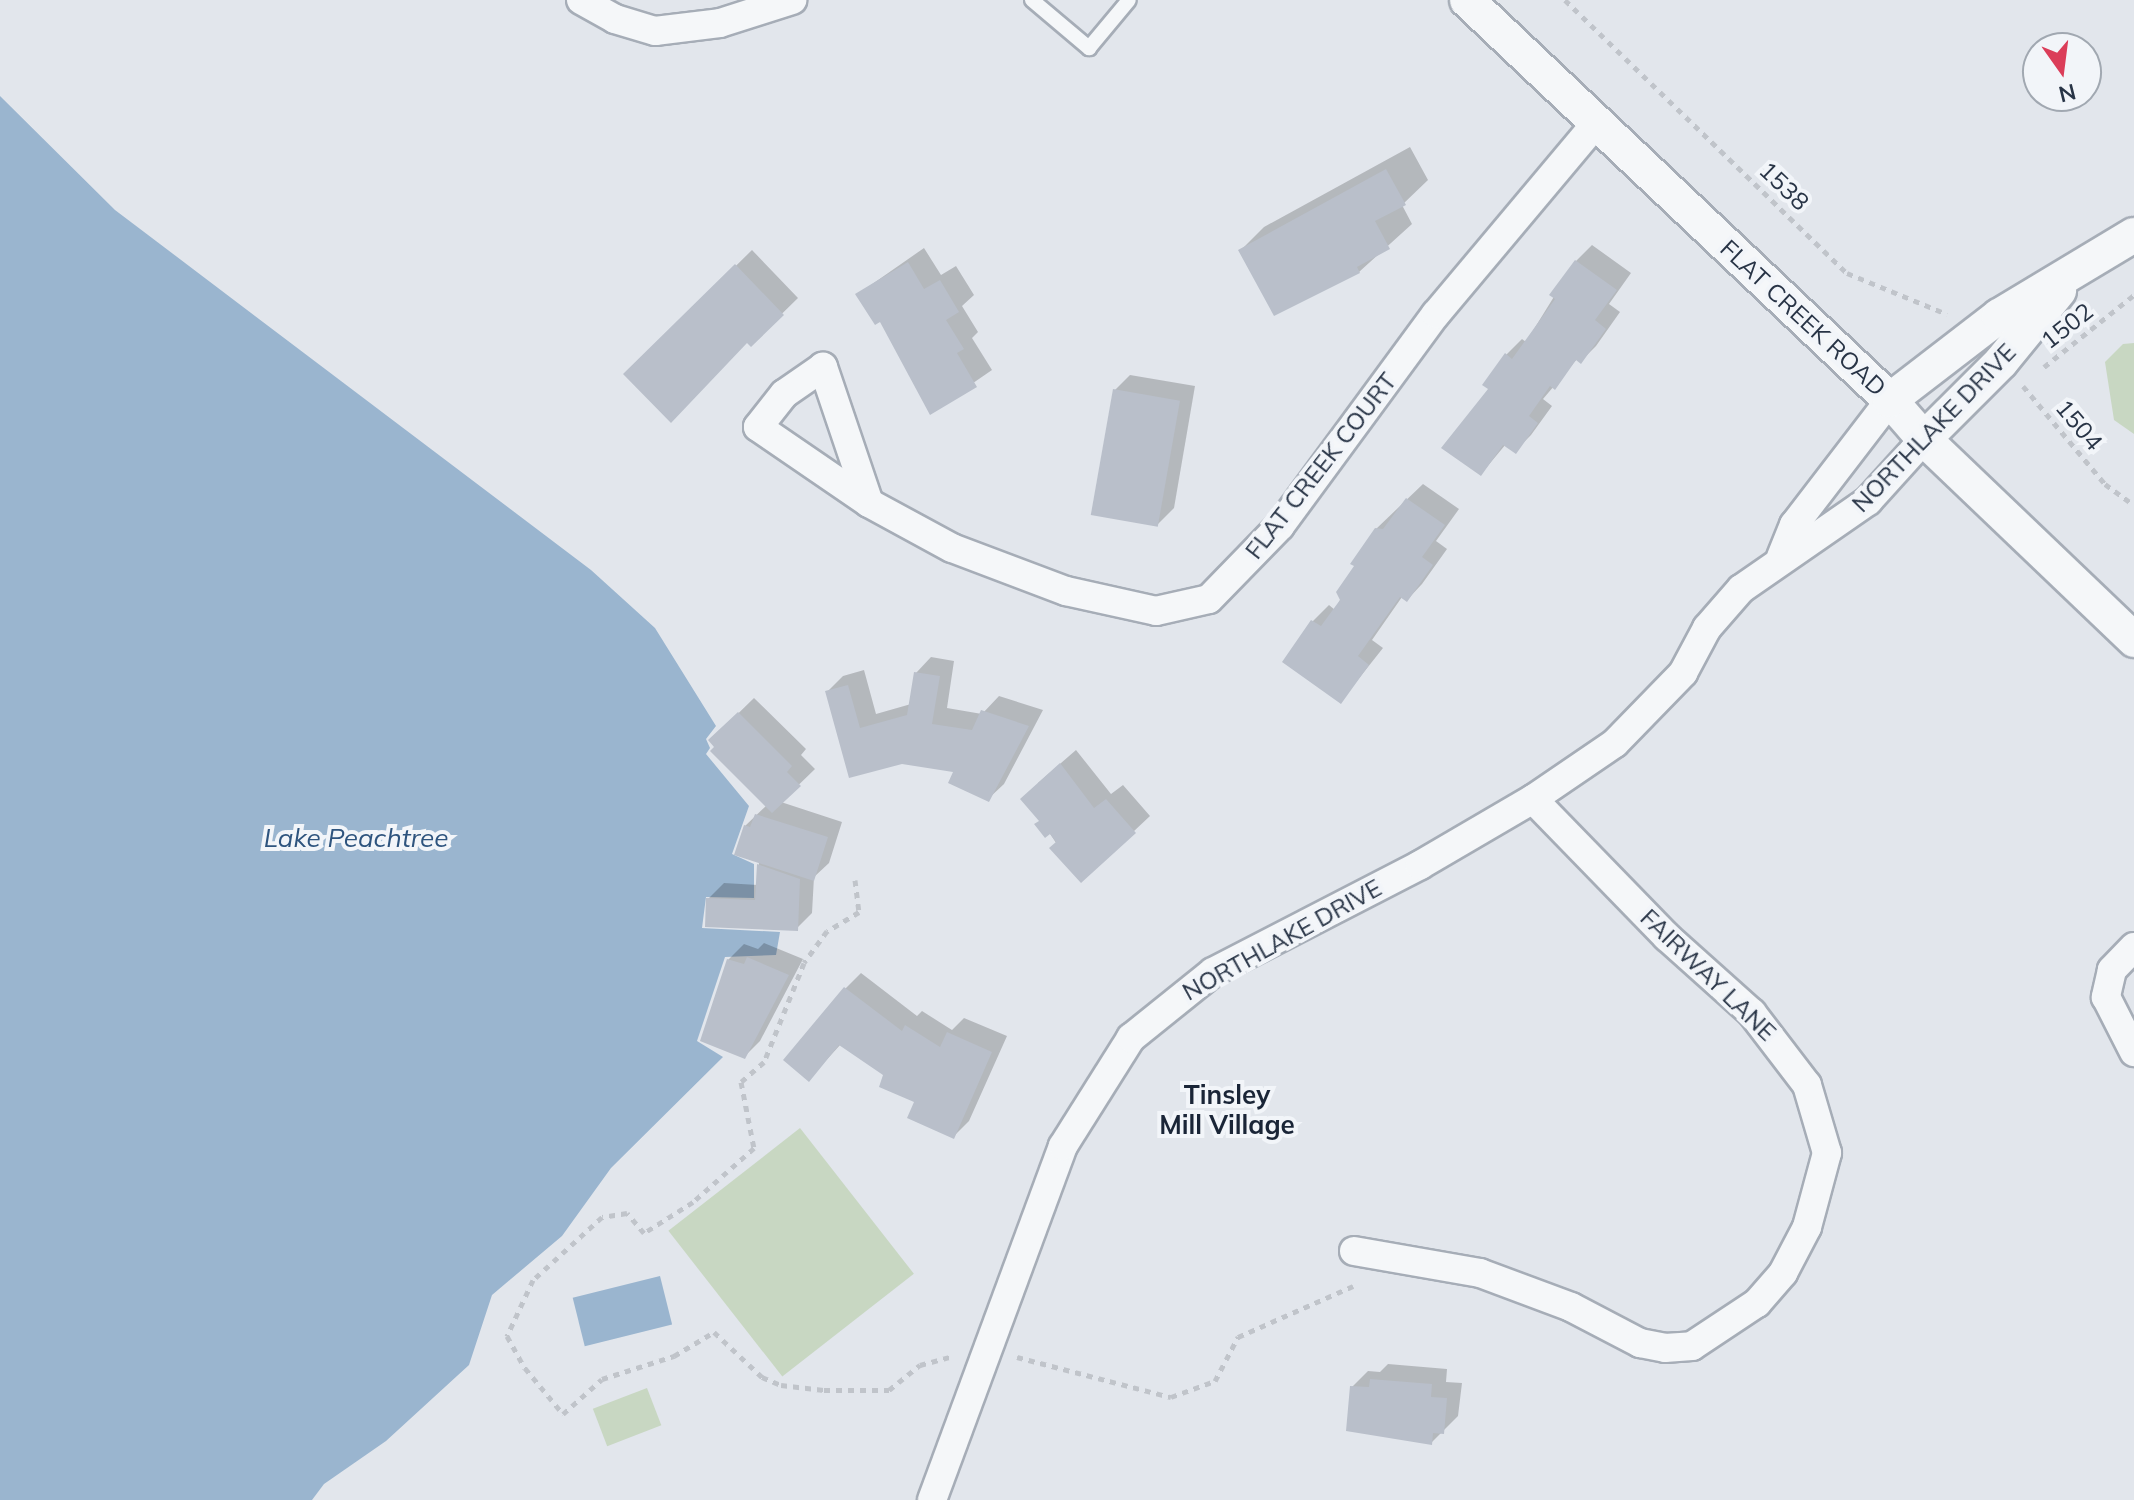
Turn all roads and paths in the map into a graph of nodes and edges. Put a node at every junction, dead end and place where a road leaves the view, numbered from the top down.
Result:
1 (581, 0) edge
2 (792, 0) edge
3 (1032, 0) edge
4 (1129, 0) edge
5 (1467, 0) edge
6 (1565, 0) edge
7 (1597, 122) junction
8 (2134, 235) edge
9 (2069, 279) junction
10 (2134, 295) edge
11 (1975, 334) junction
12 (2012, 373) junction
13 (1890, 400) junction
14 (1924, 439) junction
15 (869, 503) junction
16 (2134, 505) edge
17 (1781, 557) junction
18 (2134, 640) edge
19 (1533, 799) junction
20 (855, 880) dead end
21 (2134, 947) edge
22 (2134, 1052) edge
23 (1354, 1251) dead end
24 (1353, 1286) dead end
25 (982, 1362) junction
26 (932, 1500) edge

1 - 2 street
3 - 4 lane
5 - 7 street, FLAT CREEK ROAD
6 - 11 path, 1538
7 - 13 street, FLAT CREEK ROAD
7 - 15 street, FLAT CREEK COURT
8 - 9 street, NORTHLAKE DRIVE
9 - 11 street, NORTHLAKE DRIVE
9 - 12 street, NORTHLAKE DRIVE
10 - 12 path, 1502
11 - 13 street, NORTHLAKE DRIVE
12 - 14 street, NORTHLAKE DRIVE
12 - 16 path, 1504
13 - 14 street, FLAT CREEK ROAD
13 - 17 street, NORTHLAKE DRIVE
14 - 17 street, NORTHLAKE DRIVE
14 - 18 street, FLAT CREEK ROAD
15 - 15 street, FLAT CREEK COURT
17 - 19 street, NORTHLAKE DRIVE
19 - 23 street, FAIRWAY LANE
19 - 25 street, NORTHLAKE DRIVE
20 - 25 path
21 - 22 street
24 - 25 path
25 - 26 street, NORTHLAKE DRIVE

